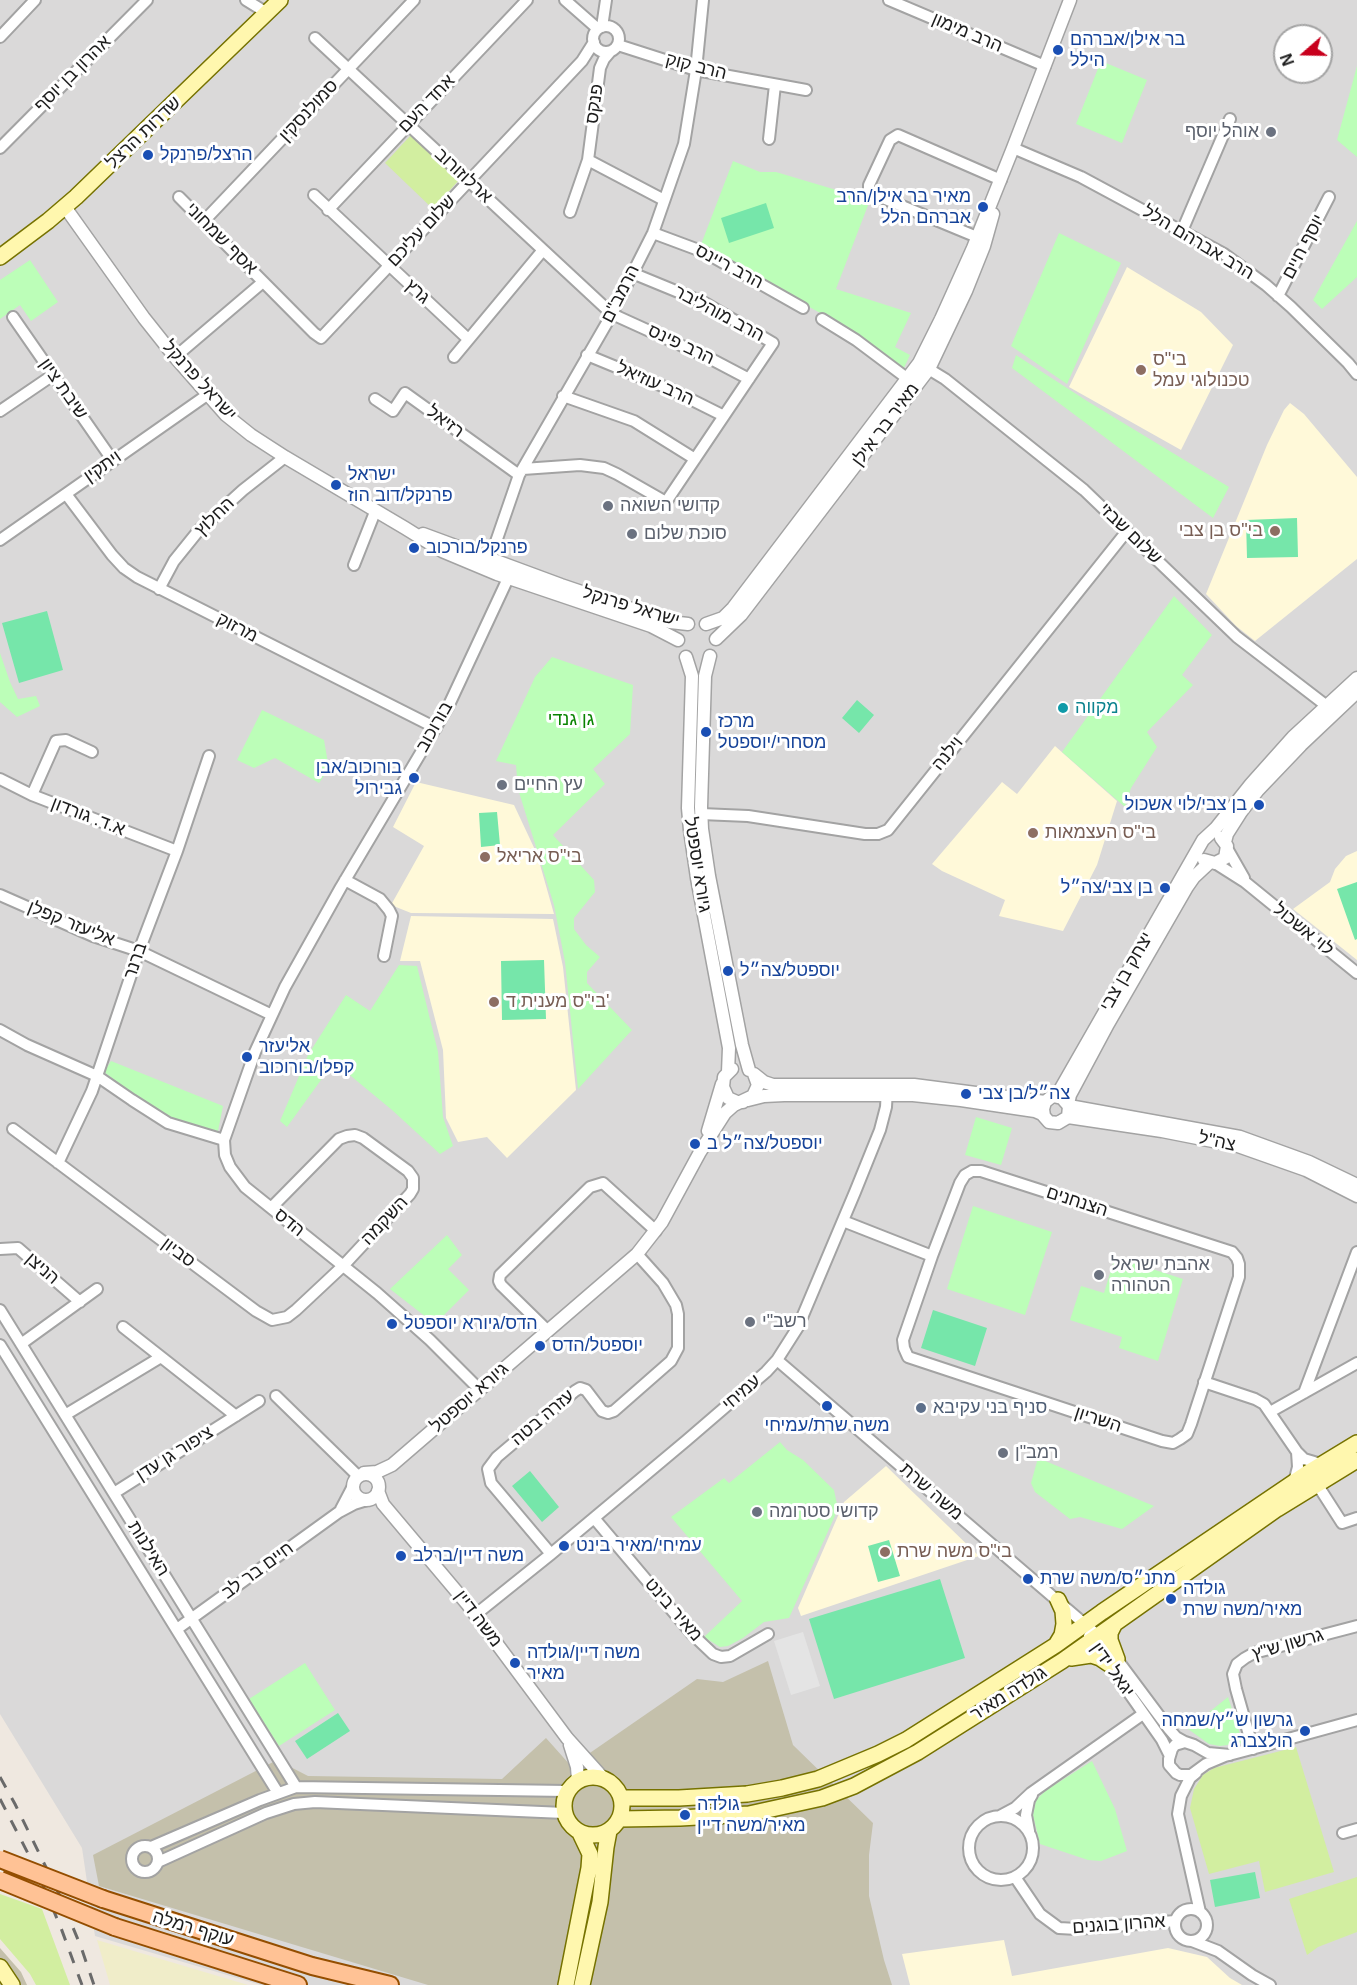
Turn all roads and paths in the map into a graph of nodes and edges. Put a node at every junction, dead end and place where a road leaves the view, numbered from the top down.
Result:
1 (35, 0) edge
2 (147, 0) edge
3 (246, 0) edge
4 (280, 0) edge
5 (414, 0) edge
6 (527, 0) edge
7 (565, 0) edge
8 (703, 0) edge
9 (889, 0) edge
10 (1070, 0) edge
11 (605, 3) edge
12 (264, 7) edge
13 (582, 15) junction
14 (600, 28) junction
15 (0, 37) edge
16 (315, 38) dead end
17 (594, 42) junction
18 (614, 48) junction
19 (1045, 66) junction
20 (348, 69) junction
21 (696, 70) junction
22 (775, 86) junction
23 (806, 90) dead end
24 (1230, 119) dead end
25 (408, 125) junction
26 (769, 139) dead end
27 (0, 148) edge
28 (1013, 148) junction
29 (588, 160) junction
30 (1001, 180) junction
31 (468, 181) junction
32 (314, 195) dead end
33 (179, 196) dead end
34 (1329, 197) dead end
35 (664, 200) junction
36 (64, 207) junction
37 (328, 210) junction
38 (570, 212) dead end
39 (204, 222) junction
40 (1182, 231) junction
41 (653, 232) junction
42 (977, 237) junction
43 (543, 250) junction
44 (0, 258) edge
45 (390, 267) junction
46 (632, 273) junction
47 (263, 282) junction
48 (1278, 296) junction
49 (802, 308) dead end
50 (612, 314) junction
51 (13, 316) dead end
52 (822, 319) dead end
53 (321, 338) joint
54 (468, 339) junction
55 (587, 355) junction
56 (175, 357) junction
57 (454, 357) dead end
58 (924, 366) junction
59 (1357, 374) edge
60 (53, 375) junction
61 (749, 379) junction
62 (908, 379) junction
63 (207, 395) junction
64 (563, 396) junction
65 (375, 399) dead end
66 (0, 411) edge
67 (722, 415) junction
68 (285, 457) junction
69 (695, 459) junction
70 (113, 461) junction
71 (521, 472) junction
72 (66, 494) junction
73 (375, 512) junction
74 (1127, 531) junction
75 (0, 540) edge
76 (489, 564) junction
77 (354, 565) dead end
78 (511, 573) junction
79 (159, 589) junction
80 (688, 624) junction
81 (706, 624) junction
82 (716, 639) junction
83 (678, 640) junction
84 (710, 656) junction
85 (686, 657) junction
86 (1357, 678) edge
87 (1357, 692) edge
88 (1331, 709) junction
89 (436, 728) junction
90 (92, 752) dead end
91 (209, 756) dead end
92 (0, 778) edge
93 (32, 795) junction
94 (701, 814) junction
95 (1209, 836) junction
96 (1200, 846) junction
97 (1226, 846) junction
98 (177, 851) junction
99 (1212, 863) junction
100 (345, 880) junction
101 (1250, 886) junction
102 (0, 895) edge
103 (139, 951) junction
104 (384, 956) dead end
105 (1357, 973) edge
106 (272, 1015) junction
107 (0, 1030) edge
108 (751, 1072) junction
109 (98, 1076) junction
110 (725, 1077) junction
111 (887, 1089) junction
112 (1049, 1099) junction
113 (746, 1101) junction
114 (1068, 1109) junction
115 (1044, 1116) junction
116 (13, 1129) dead end
117 (224, 1140) junction
118 (700, 1152) junction
119 (58, 1163) junction
120 (1357, 1185) edge
121 (1357, 1196) edge
122 (271, 1208) junction
123 (843, 1221) junction
124 (656, 1231) junction
125 (0, 1249) edge
126 (1357, 1252) edge
127 (637, 1254) junction
128 (932, 1256) junction
129 (343, 1266) junction
130 (97, 1289) dead end
131 (80, 1302) junction
132 (0, 1310) edge
133 (123, 1327) dead end
134 (548, 1331) junction
135 (21, 1344) junction
136 (0, 1345) edge
137 (161, 1357) junction
138 (777, 1360) junction
139 (1357, 1363) edge
140 (1204, 1382) junction
141 (480, 1390) junction
142 (1304, 1393) junction
143 (276, 1396) dead end
144 (260, 1401) dead end
145 (1270, 1412) junction
146 (65, 1415) junction
147 (237, 1416) junction
148 (1357, 1443) edge
149 (1297, 1452) junction
150 (1357, 1460) edge
151 (1321, 1464) junction
152 (392, 1465) junction
153 (361, 1475) junction
154 (1293, 1482) junction
155 (1317, 1484) junction
156 (352, 1488) junction
157 (114, 1493) junction
158 (376, 1496) junction
159 (339, 1512) junction
160 (594, 1518) junction
161 (1357, 1518) edge
162 (551, 1554) junction
163 (1058, 1600) junction
164 (475, 1615) junction
165 (193, 1620) junction
166 (1084, 1625) junction
167 (1114, 1625) junction
168 (1357, 1626) edge
169 (177, 1629) junction
170 (768, 1634) dead end
171 (1095, 1638) junction
172 (1056, 1645) junction
173 (1062, 1661) junction
174 (1113, 1662) junction
175 (237, 1691) junction
176 (222, 1701) junction
177 (1143, 1714) junction
178 (1357, 1720) edge
179 (567, 1738) junction
180 (1185, 1742) junction
181 (1198, 1748) junction
182 (1253, 1749) junction
183 (1170, 1754) junction
184 (1230, 1755) junction
185 (1172, 1769) junction
186 (1198, 1771) junction
187 (603, 1778) junction
188 (572, 1786) junction
189 (296, 1787) junction
190 (1036, 1789) junction
191 (278, 1792) junction
192 (1181, 1796) junction
193 (621, 1798) junction
194 (564, 1813) junction
195 (1000, 1816) junction
196 (614, 1825) junction
197 (1357, 1829) edge
198 (580, 1833) junction
199 (1029, 1833) junction
200 (1343, 1833) dead end
201 (151, 1846) junction
202 (0, 1859) edge
203 (158, 1862) junction
204 (1015, 1877) junction
205 (0, 1880) edge
206 (1195, 1886) junction
207 (1184, 1911) junction
208 (1200, 1912) junction
209 (1175, 1921) junction
210 (1206, 1928) junction
211 (1192, 1941) junction
212 (1218, 1951) junction
213 (0, 1967) edge
214 (12, 1985) edge
215 (298, 1985) edge
216 (390, 1985) edge
217 (566, 1985) edge
218 (582, 1985) edge
219 (1270, 1985) edge

1 - 15 street
2 - 27 street, אהרון בן יוסף
3 - 12 street
4 - 12 main road, שדרות הרצל
5 - 20 street, סמולנסקין
6 - 25 street, אחד העם
7 - 13 street
8 - 21 street, הרמב"ם
9 - 19 street, הרב מימון
10 - 19 street, מאיר בר אילן
11 - 13 street
11 - 14 street
12 - 36 main road, שדרות הרצל
13 - 14 street
14 - 17 street
14 - 18 street
16 - 20 street, ארלוזורוב
17 - 18 street
17 - 31 street, שלום עליכם
18 - 21 street, הרב קוק
18 - 29 street, פנקס
19 - 28 street, מאיר בר אילן
20 - 25 street, ארלוזורוב
20 - 39 street, סמולנסקין
21 - 22 street, הרב קוק
21 - 35 street, הרמב"ם
22 - 23 street, הרב קוק
22 - 26 street
24 - 40 street
25 - 31 street, ארלוזורוב
25 - 37 street, אחד העם
28 - 30 street, מאיר בר אילן
28 - 40 street, הרב אברהם הלל
29 - 35 street
29 - 38 street, פנקס
30 - 42 street, מאיר בר אילן
30 - 42 street
30 - 58 street, מאיר בר אילן
31 - 43 street, ארלוזורוב
31 - 45 street, שלום עליכם
32 - 37 street, גרץ
33 - 39 street, אסף שמחוני
34 - 48 street, יוסף חיים
35 - 41 street, הרמב"ם
36 - 44 main road, שדרות הרצל
36 - 56 street, ישראל פרנקל
37 - 45 street, גרץ
39 - 47 street, אסף שמחוני
40 - 48 street, הרב אברהם הלל
41 - 46 street, הרמב"ם
41 - 49 street, הרב ריינס
42 - 58 street, מאיר בר אילן
43 - 50 street, ארלוזורוב
43 - 54 street
45 - 53 street, שלום עליכם
45 - 54 street, גרץ
46 - 50 street, הרמב"ם
46 - 61 street, הרב מוהליבר
47 - 53 street, אסף שמחוני
47 - 56 street, אסף שמחוני
48 - 59 street, הרב אברהם הלל
50 - 55 street, הרמב"ם
50 - 61 street, הרב פינס
51 - 60 street, שיבת ציון
52 - 62 street
54 - 57 street
55 - 64 street, הרמב"ם
55 - 67 street, הרב עוזיאל
56 - 63 street, ישראל פרנקל
58 - 62 street, מאיר בר אילן
58 - 74 street, שלום שבזי
58 - 82 street, מאיר בר אילן
60 - 66 street
60 - 70 street, שיבת ציון
61 - 67 street
62 - 81 street, מאיר בר אילן
63 - 68 street, ישראל פרנקל
63 - 70 street, ויתקין
64 - 69 street
64 - 71 street, הרמב"ם
65 - 71 street, רזיאל
67 - 69 street
68 - 73 street, ישראל פרנקל
68 - 79 street, החלוץ
69 - 71 street
70 - 72 street, ויתקין
71 - 76 street, הרמב"ם
72 - 75 street, ויתקין
72 - 79 street, מרזוק
73 - 76 street, ישראל פרנקל
73 - 77 street
74 - 88 street, שלום שבזי
74 - 94 street, וילנה
76 - 78 street, ישראל פרנקל
78 - 80 street, ישראל פרנקל
78 - 83 street, ישראל פרנקל
78 - 89 street, בורוכוב
79 - 89 street, מרזוק
80 - 81 street
80 - 83 street
81 - 82 street
82 - 84 street
83 - 85 street
84 - 85 street
84 - 94 street, גיורא יוספטל
85 - 110 street, גיורא יוספטל
86 - 88 street
87 - 88 street
88 - 95 street
88 - 97 street
89 - 100 street, בורוכוב
90 - 93 street
91 - 98 street, ברנר
92 - 93 street, א.ד. גורדון
93 - 98 street, א.ד. גורדון
94 - 108 street, גיורא יוספטל
95 - 96 street
95 - 97 street
96 - 99 street
96 - 112 street, יצחק בן צבי
97 - 99 street
97 - 101 street, לוי אשכול
98 - 103 street, ברנר
99 - 101 street, לוי אשכול
99 - 114 street, יצחק בן צבי
100 - 104 street
100 - 106 street, בורוכוב
101 - 105 street, לוי אשכול
102 - 103 street, אליעזר קפלן
103 - 106 street, אליעזר קפלן
103 - 109 street, ברנר
106 - 117 street, בורוכוב
107 - 109 street
108 - 110 street
108 - 111 street
108 - 113 street
109 - 117 street
109 - 119 street, ברנר
110 - 113 street
110 - 118 street, גיורא יוספטל
111 - 112 street
111 - 113 street
111 - 115 street
111 - 123 street, עמיחי
112 - 114 street
112 - 115 street
113 - 118 street, גיורא יוספטל
114 - 115 street
114 - 120 street, צה"ל
114 - 121 street, צה"ל
116 - 119 street, סביון
117 - 122 street, הדס
118 - 124 street, גיורא יוספטל
119 - 129 street, סביון
122 - 129 street, הדס
122 - 129 street, השקמה
123 - 128 street
123 - 138 street, עמיחי
124 - 127 street, גיורא יוספטל
124 - 134 street
125 - 131 street, הניצן
126 - 142 street
127 - 134 street, גיורא יוספטל
127 - 162 street, עזרה בטה
128 - 140 street, השריון
128 - 140 street, הצנחנים
129 - 141 street, הדס
130 - 131 street
131 - 135 street
132 - 135 street, האילנות
133 - 137 street, ציפור גן עדן
134 - 141 street, גיורא יוספטל
135 - 146 street, האילנות
136 - 169 street, האילנות
137 - 146 street
137 - 147 street, ציפור גן עדן
138 - 160 street, עמיחי
138 - 163 street, משה שרת
139 - 142 street
140 - 145 street
141 - 152 street, גיורא יוספטל
142 - 145 street
143 - 153 street
144 - 147 street, ציפור גן עדן
145 - 149 street
146 - 157 street, האילנות
147 - 157 street, ציפור גן עדן
148 - 151 main road, גולדה מאיר
149 - 151 street
149 - 154 street
150 - 155 main road, גולדה מאיר
151 - 154 main road, גולדה מאיר
152 - 153 street, גיורא יוספטל
152 - 158 street, גיורא יוספטל
153 - 156 street
153 - 158 street
154 - 166 main road, גולדה מאיר
155 - 161 street
155 - 167 main road, גולדה מאיר
156 - 158 street
156 - 159 street, חיים בר לב
157 - 165 street, האילנות
158 - 159 street, חיים בר לב
158 - 164 street, משה דיין
159 - 165 street, חיים בר לב
160 - 162 street, עמיחי
160 - 170 street, מאיר בינט
162 - 164 street, עמיחי
163 - 166 street, משה שרת
163 - 172 main road
164 - 179 street, משה דיין
165 - 169 street, חיים בר לב
165 - 175 street, האילנות
166 - 171 street, יגאל ידין
166 - 172 main road, גולדה מאיר
167 - 171 main road, גולדה מאיר
167 - 174 main road
168 - 182 street, גרשון ש"ץ
169 - 176 street, האילנות
171 - 173 main road, גולדה מאיר
171 - 174 street, יגאל ידין
172 - 193 main road, גולדה מאיר
173 - 174 main road
173 - 196 main road, גולדה מאיר
174 - 177 street, יגאל ידין
174 - 180 street, יגאל ידין
175 - 176 street
175 - 189 street, האילנות
176 - 191 street, האילנות
177 - 183 street, יגאל ידין
177 - 190 street
178 - 182 street
179 - 187 street, משה דיין
179 - 188 street, משה דיין
180 - 181 street
180 - 183 street
181 - 184 street
181 - 186 street
182 - 184 street
183 - 185 street
184 - 186 street
185 - 186 street
185 - 192 street
186 - 192 street
187 - 188 main road
187 - 193 main road
188 - 189 street
188 - 194 main road
189 - 191 street
190 - 195 street
190 - 199 street
191 - 201 street
192 - 206 street
193 - 196 main road
194 - 198 main road
194 - 203 street
195 - 199 street
195 - 204 street
196 - 198 main road
196 - 218 main road
197 - 200 street
198 - 217 main road
199 - 204 street
201 - 203 street
201 - 203 street
202 - 216 main road, עוקף רמלה, bridge
204 - 209 street, אהרון בוגנים
205 - 215 main road, עוקף רמלה, bridge
206 - 207 street
206 - 208 street
207 - 208 street
207 - 209 street
208 - 210 street
209 - 211 street
210 - 211 street
210 - 212 street
211 - 212 street
212 - 219 street
213 - 214 main road

